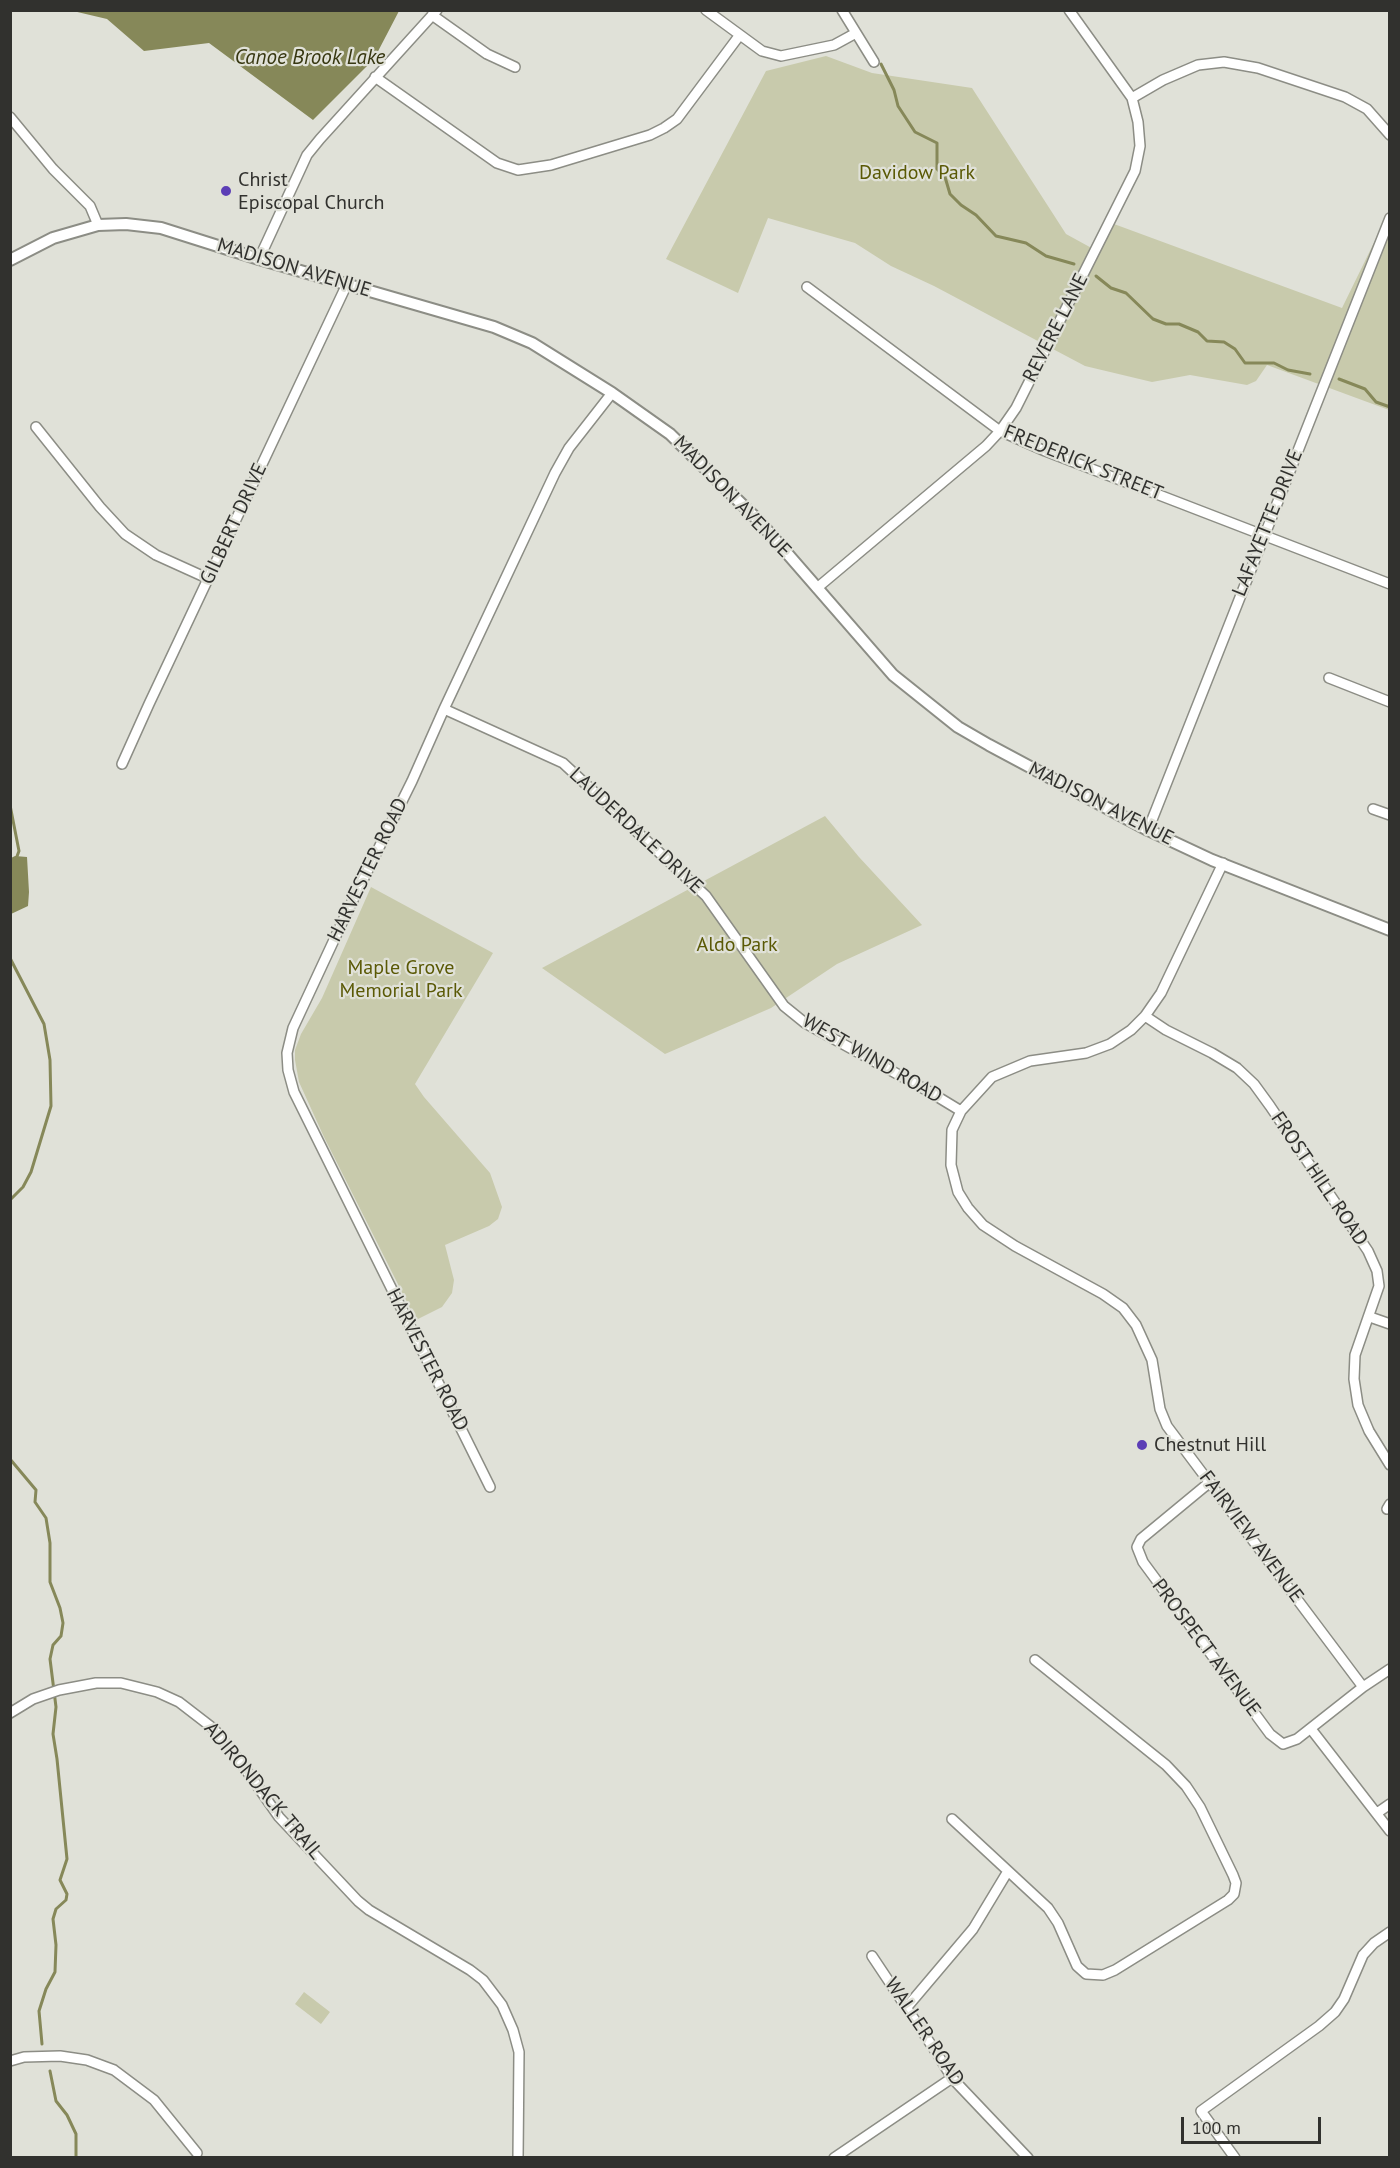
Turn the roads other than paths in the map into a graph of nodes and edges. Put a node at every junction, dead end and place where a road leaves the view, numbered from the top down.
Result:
1 (706, 10) edge
2 (842, 10) edge
3 (1069, 10) edge
4 (434, 13) edge
5 (856, 33) junction
6 (739, 36) junction
7 (874, 62) dead end
8 (515, 67) dead end
9 (375, 77) junction
10 (1132, 98) junction
11 (10, 117) edge
12 (1389, 135) edge
13 (1389, 218) edge
14 (98, 225) junction
15 (259, 259) junction
16 (10, 260) edge
17 (347, 284) junction
18 (807, 287) dead end
19 (612, 393) junction
20 (36, 427) dead end
21 (1000, 431) junction
22 (1263, 534) junction
23 (209, 579) junction
24 (1389, 584) edge
25 (817, 588) junction
26 (1329, 678) dead end
27 (1389, 702) edge
28 (444, 709) junction
29 (122, 764) dead end
30 (1373, 808) dead end
31 (1389, 815) edge
32 (1148, 830) junction
33 (1223, 863) junction
34 (1389, 930) edge
35 (784, 1006) joint
36 (1145, 1016) junction
37 (961, 1111) junction
38 (1370, 1317) junction
39 (1389, 1324) edge
40 (1389, 1465) edge
41 (1210, 1482) junction
42 (490, 1487) dead end
43 (1035, 1660) dead end
44 (1389, 1669) edge
45 (1363, 1687) junction
46 (10, 1713) edge
47 (1311, 1730) junction
48 (1389, 1804) edge
49 (1377, 1813) junction
50 (952, 1819) dead end
51 (1389, 1831) edge
52 (1008, 1871) junction
53 (1389, 1932) edge
54 (872, 1956) dead end
55 (907, 2007) junction
56 (10, 2061) edge
57 (952, 2078) junction
58 (196, 2153) dead end
59 (518, 2157) edge
60 (834, 2157) edge
61 (1028, 2157) edge
62 (1235, 2157) edge

1 - 6 street
2 - 5 street
3 - 10 street, REVERE LANE
4 - 8 street
4 - 9 street
5 - 6 street
5 - 7 street
6 - 9 street
9 - 15 street
10 - 12 street
10 - 21 street, REVERE LANE
11 - 14 street
13 - 22 street, LAFAYETTE DRIVE
14 - 15 street, MADISON AVENUE
14 - 16 street, MADISON AVENUE
15 - 17 street, MADISON AVENUE
17 - 19 street, MADISON AVENUE
17 - 23 street, GILBERT DRIVE
18 - 21 street, FREDERICK STREET
19 - 25 street, MADISON AVENUE
19 - 28 street, HARVESTER ROAD
20 - 23 street
21 - 22 street, FREDERICK STREET
21 - 25 street, REVERE LANE
22 - 24 street, FREDERICK STREET
22 - 32 street, LAFAYETTE DRIVE
23 - 29 street, GILBERT DRIVE
25 - 32 street, MADISON AVENUE
26 - 27 street
28 - 35 street, LAUDERDALE DRIVE
28 - 42 street, HARVESTER ROAD
30 - 31 street
32 - 33 street, MADISON AVENUE
33 - 34 street, MADISON AVENUE
33 - 36 street, FAIRVIEW AVENUE
35 - 37 street, WEST WIND ROAD
36 - 37 street, FAIRVIEW AVENUE
36 - 38 street, FROST HILL ROAD
37 - 41 street, FAIRVIEW AVENUE
38 - 39 street
38 - 40 street, FROST HILL ROAD
41 - 45 street, FAIRVIEW AVENUE
41 - 47 street, PROSPECT AVENUE
43 - 52 street
44 - 45 street
45 - 47 street
46 - 59 street, ADIRONDACK TRAIL
47 - 49 street
48 - 49 street
49 - 51 street
50 - 52 street
52 - 55 street
53 - 62 street
54 - 55 street, WALLER ROAD
55 - 57 street, WALLER ROAD
56 - 58 street
57 - 60 street
57 - 61 street, WALLER ROAD

